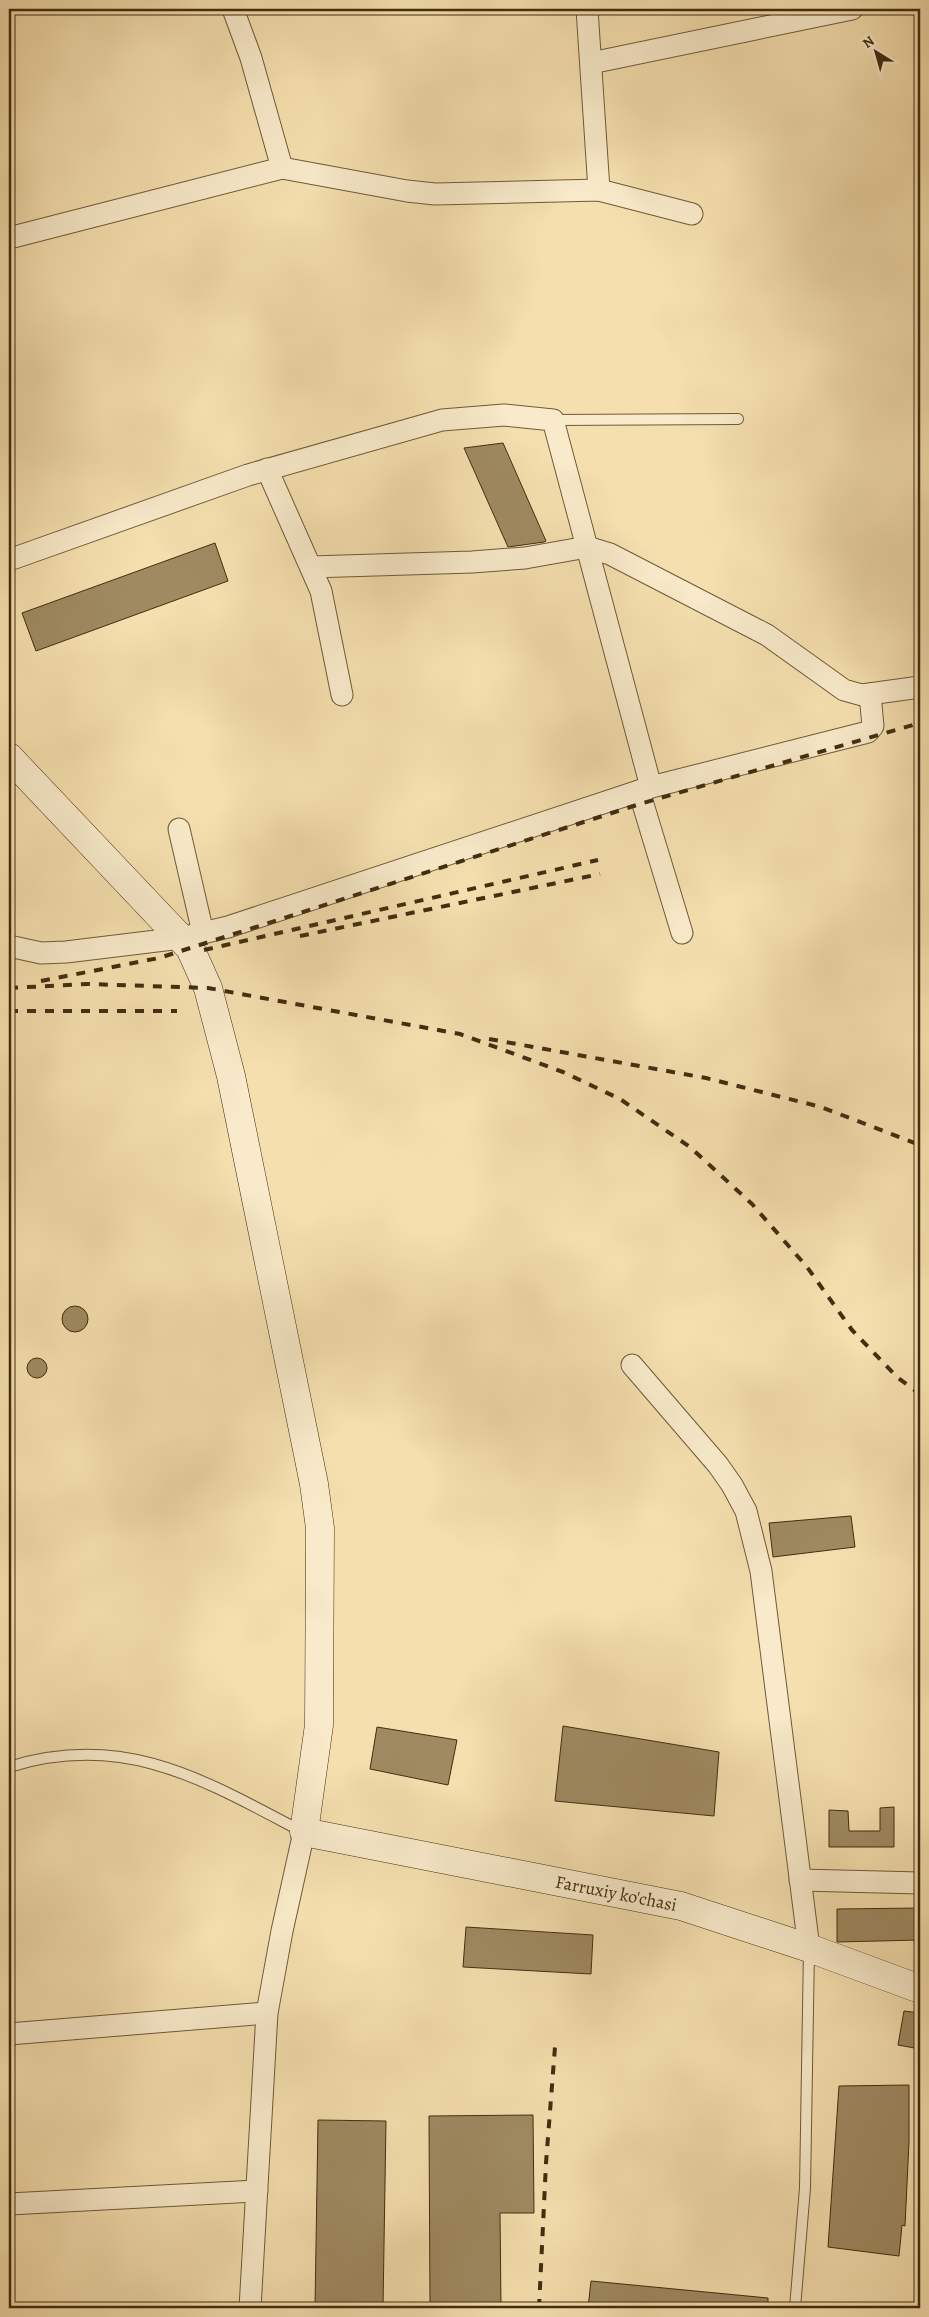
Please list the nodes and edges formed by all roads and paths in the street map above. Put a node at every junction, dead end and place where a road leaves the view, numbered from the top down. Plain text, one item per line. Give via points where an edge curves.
1 (233, 9) edge
2 (587, 9) edge
3 (852, 9) edge
4 (591, 63) junction
5 (282, 168) junction
6 (599, 190) junction
7 (692, 214) dead end
8 (9, 238) edge
9 (738, 419) dead end
10 (552, 420) junction
11 (267, 469) junction
12 (587, 547) junction
13 (9, 560) edge
14 (312, 567) junction
15 (920, 687) edge
16 (342, 694) dead end
17 (870, 694) junction
18 (9, 757) edge
19 (645, 789) junction
20 (179, 829) dead end
21 (682, 933) dead end
22 (192, 936) junction
23 (9, 946) edge
24 (632, 1365) dead end
25 (9, 1767) edge
26 (304, 1832) junction
27 (800, 1880) junction
28 (920, 1883) edge
29 (809, 1948) junction
30 (920, 1989) edge
31 (267, 2013) junction
32 (9, 2034) edge
33 (257, 2191) junction
34 (9, 2204) edge
35 (250, 2308) edge
36 (796, 2308) edge

1 - 5 street via 251,58
2 - 4 street
3 - 4 street
4 - 6 street
5 - 6 street via 435,194
5 - 8 street
6 - 7 street
9 - 10 lane
10 - 11 street via 504,415 442,420
10 - 12 street
11 - 13 street
11 - 14 street
12 - 14 street via 525,558 472,562
12 - 17 street via 610,554 768,635 844,690
12 - 19 street
14 - 16 street via 321,591
15 - 17 street
17 - 19 street via 873,726 868,732
18 - 22 street
19 - 21 street
19 - 22 street via 228,927
20 - 22 street
22 - 23 street via 41,953
22 - 26 street via 190,948 208,988 231,1076 314,1484 320,1528 319,1725
24 - 27 street via 718,1465 746,1512 761,1571
25 - 26 lane via 40,1757 89,1753 132,1758 210,1783
26 - 29 street, Farruxiy ko'chasi via 681,1906
26 - 31 street
27 - 28 street
27 - 29 street
29 - 30 street, Farruxiy ko'chasi
29 - 36 lane via 805,2188
31 - 32 street
31 - 33 street
33 - 34 street
33 - 35 street

